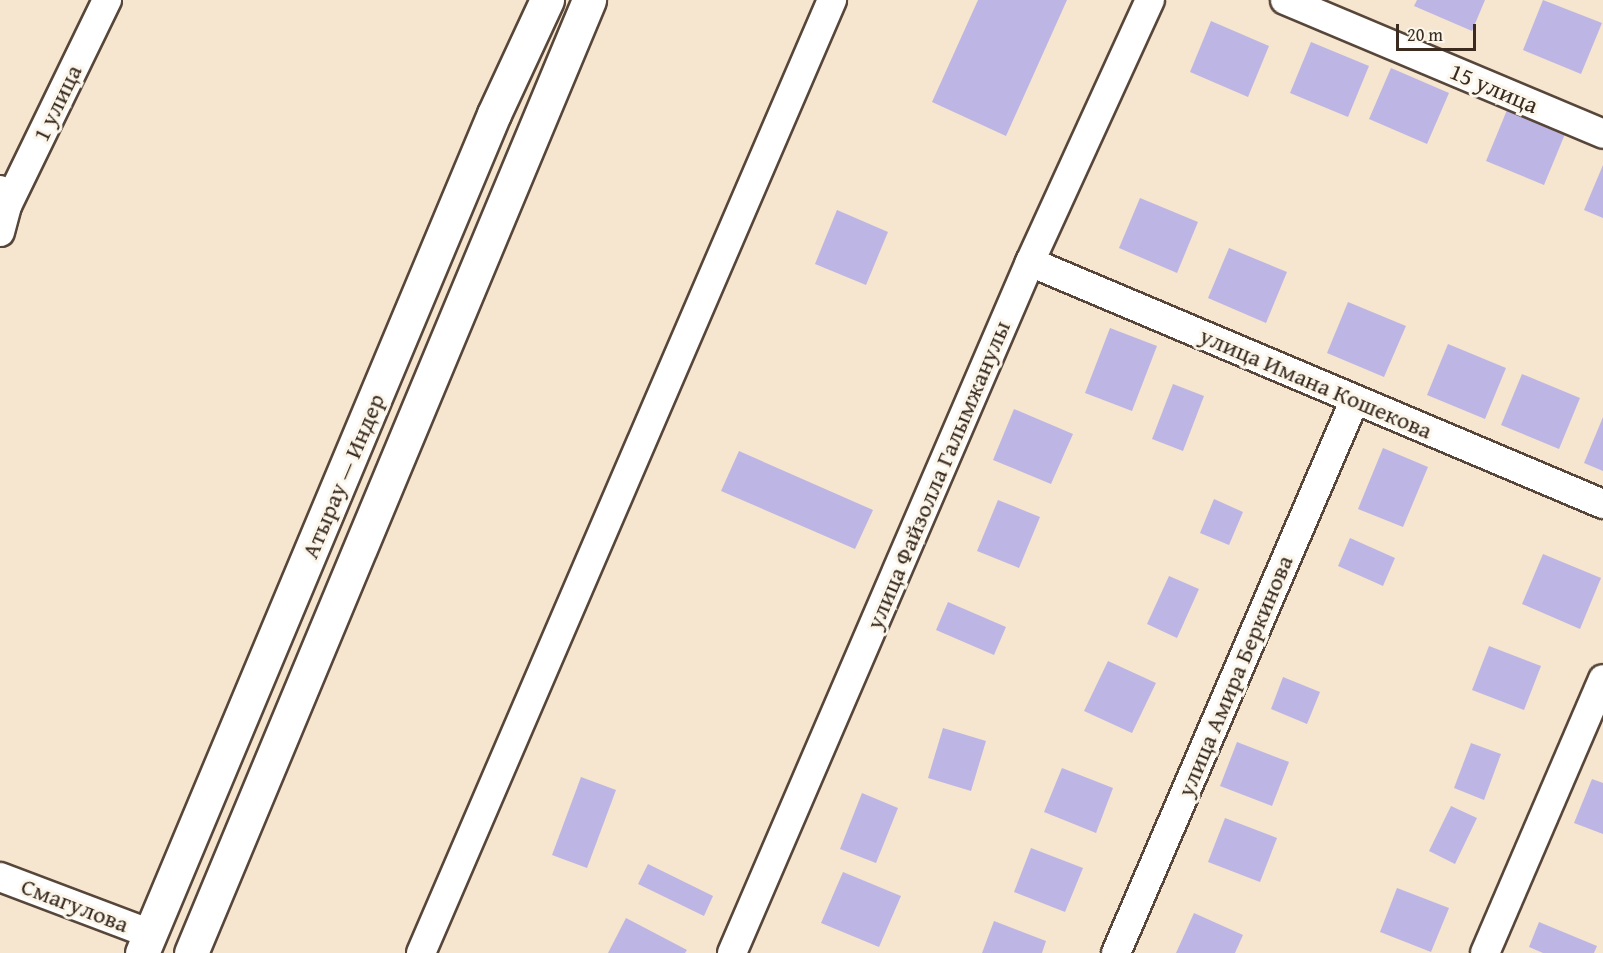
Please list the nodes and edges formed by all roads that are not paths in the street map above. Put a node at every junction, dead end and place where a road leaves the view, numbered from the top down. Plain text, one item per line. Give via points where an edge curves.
1 (107, 0) edge
2 (547, 0) edge
3 (589, 0) edge
4 (832, 0) edge
5 (1150, 0) edge
6 (1285, 0) edge
7 (1603, 134) edge
8 (2, 209) edge
9 (1030, 262) junction
10 (1354, 399) junction
11 (1603, 504) edge
12 (1603, 679) edge
13 (0, 877) edge
14 (147, 943) edge
15 (191, 953) edge
16 (421, 953) edge
17 (732, 953) edge
18 (1116, 953) edge
19 (1485, 953) edge

1 - 8 street, 1 улица
2 - 14 main road, Атырау — Индер via 494,114
3 - 15 main road, Атырау — Индер
4 - 16 street
5 - 9 street, улица Файзолла Галымжанулы
6 - 7 street, 15 улица
9 - 10 street, улица Имана Кошекова
9 - 17 street, улица Файзолла Галымжанулы
10 - 11 street, улица Имана Кошекова
10 - 18 street, улица Амира Беркинова
12 - 19 street
13 - 14 street, Смагулова

